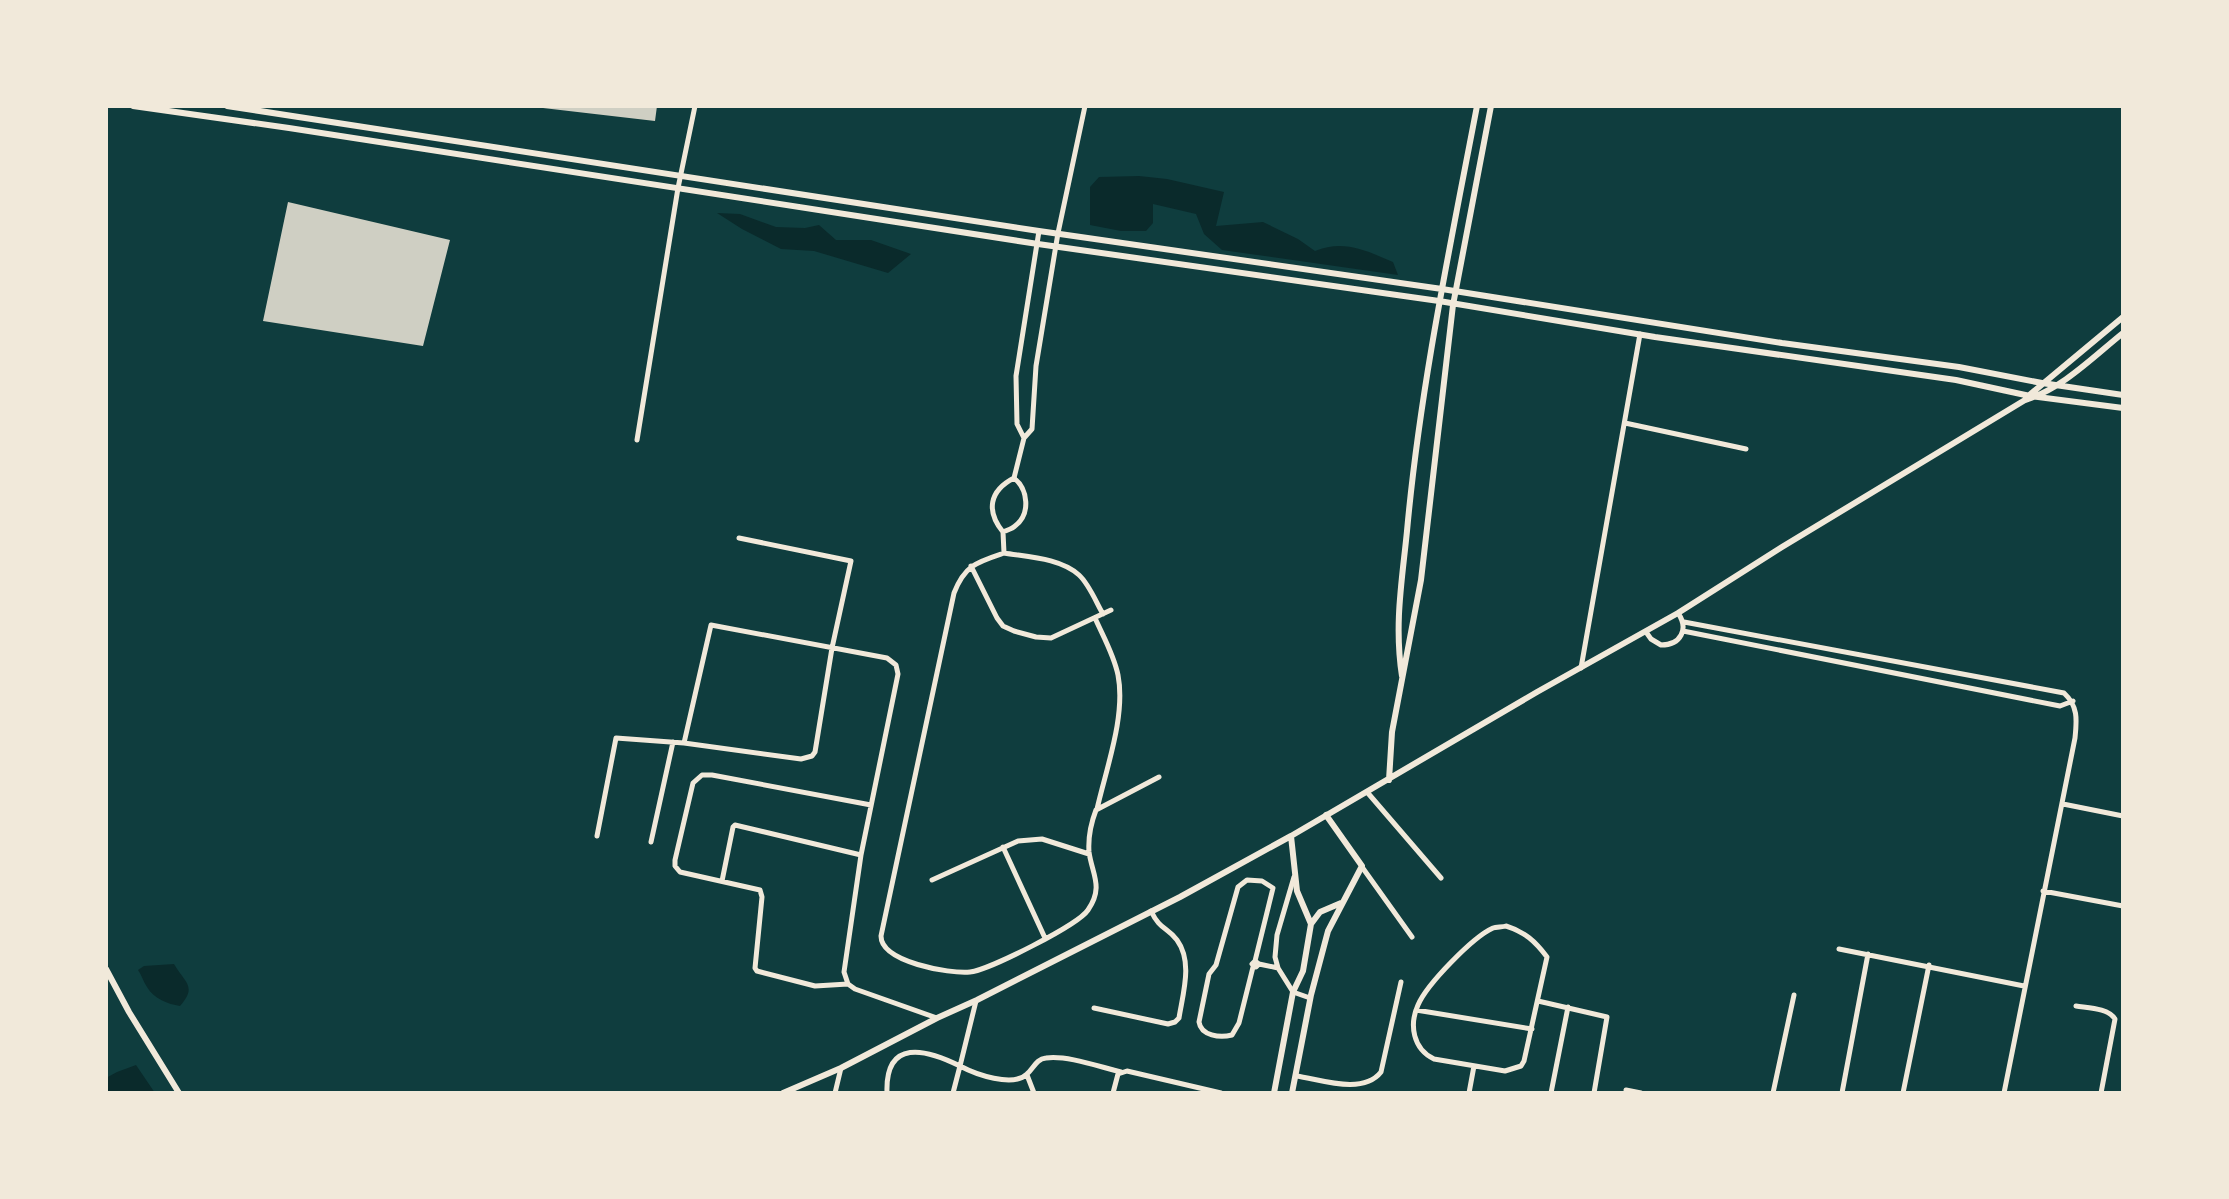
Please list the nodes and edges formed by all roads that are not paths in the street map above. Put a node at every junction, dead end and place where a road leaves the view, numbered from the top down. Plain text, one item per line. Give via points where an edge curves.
1 (133, 106) edge
2 (227, 106) edge
3 (695, 106) edge
4 (1085, 106) edge
5 (1477, 106) edge
6 (1491, 106) edge
7 (681, 176) junction
8 (678, 188) junction
9 (1039, 231) junction
10 (1058, 233) junction
11 (1038, 244) junction
12 (1056, 246) junction
13 (1442, 289) junction
14 (1455, 292) junction
15 (1439, 301) junction
16 (1453, 305) junction
17 (2123, 317) edge
18 (2123, 333) edge
19 (1640, 334) junction
20 (2042, 383) junction
21 (2055, 385) junction
22 (2123, 395) edge
23 (2030, 397) junction
24 (2123, 408) edge
25 (1625, 423) junction
26 (1024, 438) junction
27 (637, 440) dead end
28 (1746, 449) dead end
29 (1014, 478) junction
30 (1003, 532) junction
31 (739, 538) dead end
32 (1004, 553) junction
33 (971, 566) junction
34 (1111, 610) dead end
35 (1678, 613) junction
36 (1103, 614) junction
37 (1095, 618) junction
38 (1684, 622) junction
39 (1683, 631) junction
40 (1646, 632) junction
41 (832, 648) junction
42 (1581, 668) junction
43 (1402, 678) junction
44 (2073, 701) junction
45 (673, 742) junction
46 (684, 743) junction
47 (1159, 777) dead end
48 (1389, 780) junction
49 (1367, 792) junction
50 (2063, 804) junction
51 (871, 805) junction
52 (1096, 810) junction
53 (1326, 815) junction
54 (2123, 816) edge
55 (597, 836) dead end
56 (1291, 836) junction
57 (651, 842) dead end
58 (1003, 847) junction
59 (1089, 854) junction
60 (861, 855) junction
61 (1362, 866) junction
62 (1295, 876) junction
63 (1441, 878) dead end
64 (932, 880) dead end
65 (722, 881) junction
66 (2043, 891) junction
67 (1341, 903) junction
68 (2123, 906) edge
69 (1151, 910) junction
70 (1311, 924) junction
71 (1412, 937) dead end
72 (1045, 938) junction
73 (1839, 949) dead end
74 (1868, 954) junction
75 (1256, 964) junction
76 (1929, 965) junction
77 (1278, 968) junction
78 (106, 969) edge
79 (1401, 982) dead end
80 (848, 984) junction
81 (2024, 986) junction
82 (1293, 992) junction
83 (1794, 995) dead end
84 (1310, 998) junction
85 (977, 1000) junction
86 (1538, 1001) junction
87 (2076, 1006) dead end
88 (1568, 1007) junction
89 (1094, 1008) dead end
90 (1416, 1010) junction
91 (937, 1018) junction
92 (1532, 1029) junction
93 (960, 1066) junction
94 (1474, 1066) junction
95 (841, 1068) junction
96 (1121, 1072) junction
97 (1027, 1075) junction
98 (1297, 1076) junction
99 (1626, 1090) dead end
100 (179, 1093) edge
101 (783, 1093) edge
102 (835, 1093) edge
103 (887, 1093) edge
104 (953, 1093) edge
105 (1034, 1093) edge
106 (1113, 1093) edge
107 (1221, 1093) edge
108 (1274, 1093) edge
109 (1292, 1093) edge
110 (1469, 1093) edge
111 (1551, 1093) edge
112 (1594, 1093) edge
113 (1641, 1093) edge
114 (1773, 1093) edge
115 (1842, 1093) edge
116 (1903, 1093) edge
117 (2004, 1093) edge
118 (2101, 1093) edge

1 - 8 street
2 - 7 street
3 - 7 street
4 - 10 street
5 - 13 street
6 - 14 street
7 - 8 street
7 - 9 street
8 - 11 street
8 - 27 street
9 - 10 street
9 - 11 street
10 - 12 street
10 - 13 street
11 - 12 street
11 - 26 street via 1016,376 1017,424
12 - 15 street
12 - 26 street via 1036,366 1032,429
13 - 14 street
13 - 15 street
14 - 16 street
14 - 20 street
15 - 16 street
15 - 43 street via 1398,609
16 - 19 street
16 - 43 street via 1421,580
17 - 20 street
18 - 21 street
19 - 23 street via 1956,380
19 - 25 street
20 - 21 street
20 - 23 street
21 - 22 street
21 - 23 street
23 - 24 street
23 - 35 street
25 - 28 street
25 - 42 street
26 - 29 street
29 - 30 street via 996,493 992,509
29 - 30 street via 1025,493 1025,507 1016,525
30 - 32 street
31 - 41 street via 851,561
32 - 33 street
32 - 36 street via 1042,559 1081,576
33 - 37 street via 1008,629 1051,638
33 - 72 street via 954,593 881,942 903,959 973,972
34 - 36 street
35 - 38 street
35 - 40 street
36 - 37 street
37 - 52 street via 1120,686
38 - 39 street
38 - 44 street via 2064,693
39 - 40 street via 1667,645 1656,643
39 - 44 street via 2060,706
40 - 42 street
41 - 46 street via 812,756 801,759
41 - 46 street via 711,625
41 - 51 street via 887,658 896,665
42 - 48 street
43 - 48 street
44 - 50 street via 2075,738
45 - 46 street
45 - 55 street via 616,738
45 - 57 street
47 - 52 street
48 - 49 street
49 - 53 street
49 - 63 street
50 - 54 street
50 - 66 street
51 - 60 street
51 - 65 street via 702,775 693,783 675,866 680,872
52 - 59 street
53 - 56 street
53 - 61 street
56 - 62 street
56 - 69 street
58 - 59 street via 1042,839
58 - 64 street
58 - 72 street
59 - 72 street via 1096,874 1090,907 1080,919
60 - 65 street via 735,825
60 - 80 street via 844,972
61 - 67 street
61 - 71 street
62 - 70 street
62 - 77 street via 1277,935
65 - 80 street via 762,893 757,971 815,986
66 - 68 street
66 - 81 street
67 - 70 street via 1320,912
67 - 84 street
69 - 85 street
69 - 89 street via 1184,952 1179,1018 1168,1024
70 - 82 street via 1303,971
73 - 74 street
74 - 76 street
74 - 115 street
75 - 75 street via 1236,1030 1230,1036 1205,1032 1199,1022 1209,974 1238,887 1247,880 1273,888
75 - 77 street
76 - 81 street
76 - 116 street
77 - 82 street
78 - 100 street
79 - 98 street via 1375,1080 1351,1084
80 - 91 street
81 - 117 street
82 - 84 street
82 - 108 street
83 - 114 street
84 - 98 street
85 - 91 street
85 - 93 street
86 - 88 street
86 - 90 street via 1547,957 1523,931 1506,926 1495,927 1464,951 1427,990
86 - 92 street
87 - 118 street via 2108,1012 2115,1019
88 - 111 street
88 - 112 street via 1607,1017
90 - 92 street
90 - 94 street via 1416,1042 1425,1055
91 - 95 street
92 - 94 street via 1521,1066 1505,1071
93 - 97 street via 1012,1081
93 - 103 street via 910,1051 892,1063
93 - 104 street
94 - 110 street
95 - 101 street
95 - 102 street
96 - 97 street via 1044,1058
96 - 106 street
96 - 107 street
97 - 105 street
98 - 109 street
99 - 113 street

